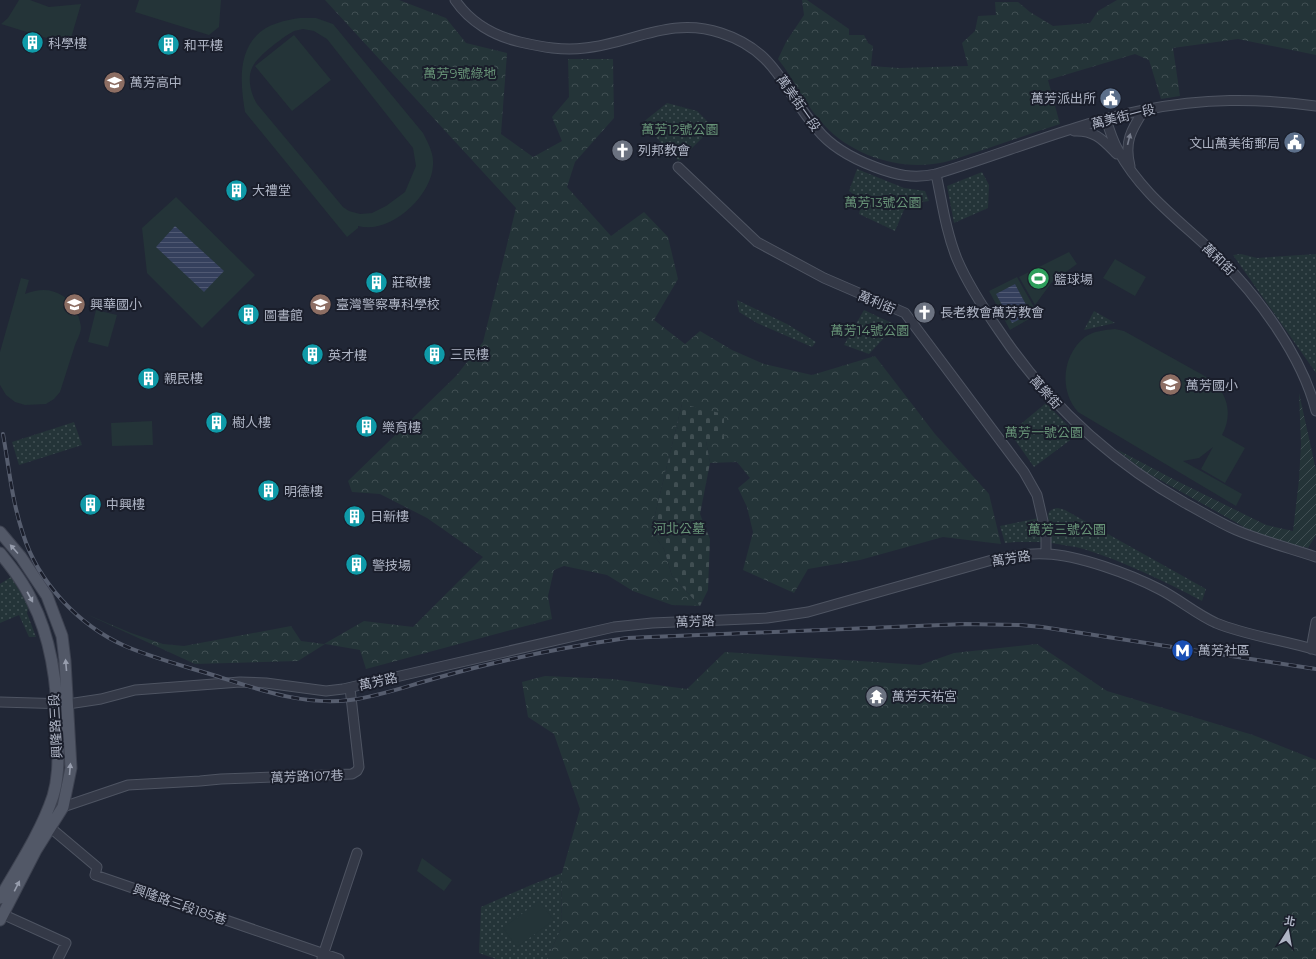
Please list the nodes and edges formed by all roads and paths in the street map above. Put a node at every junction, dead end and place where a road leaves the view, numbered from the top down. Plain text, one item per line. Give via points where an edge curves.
1 (457, 2) edge
2 (1316, 106) edge
3 (1144, 110) junction
4 (1106, 119) junction
5 (1068, 131) junction
6 (1123, 160) junction
7 (678, 167) dead end
8 (1131, 172) junction
9 (936, 174) junction
10 (1316, 407) edge
11 (0, 532) edge
12 (0, 553) edge
13 (1046, 554) junction
14 (1316, 557) edge
15 (1316, 622) edge
16 (1314, 650) edge
17 (350, 688) junction
18 (0, 702) edge
19 (62, 704) junction
20 (63, 807) junction
21 (47, 825) junction
22 (357, 853) dead end
23 (0, 898) edge
24 (1, 916) edge
25 (323, 956) edge
26 (58, 959) edge
27 (339, 959) edge

1 - 9 street, 萬美街一段 via 480,24 501,37 565,50 602,46 670,28 697,28 720,32 745,43 764,57 781,77 807,118 828,141 843,151 870,165 898,174 913,177
2 - 3 street, 萬美街一段 via 1270,100 1240,100
3 - 4 street, 萬美街一段
8 -> 3 street via 1128,157 1129,139
4 - 5 street, 萬美街一段
4 - 6 street, 萬和街
5 - 6 street via 1080,130 1094,134
5 - 9 street, 萬美街一段
6 - 8 street, 萬和街
7 - 13 street, 萬利街 via 757,242 824,278 905,313 1024,472 1037,494 1046,534
8 - 10 street, 萬和街 via 1152,197 1236,276 1255,299 1286,344
9 - 14 street, 萬樂街 via 950,240 966,277 1014,353 1060,408 1115,457 1165,492 1236,530
19 -> 11 main road, 興隆路三段 via 66,661 62,636 47,596 21,557
12 -> 19 main road, 興隆路三段 via 32,601 47,638
13 - 16 street, 萬芳路 via 1076,559 1132,578 1227,626
13 - 17 street, 萬芳路 via 1025,554 992,560 808,612 767,618 619,626
15 - 16 street
17 - 19 street, 萬芳路 via 326,691 266,683 232,683 135,690 102,699
17 - 20 street, 萬芳路107巷 via 359,767 352,774 128,785
18 - 19 street, 萬芳路
20 -> 19 main road, 興隆路三段 via 71,768
19 - 21 main road, 興隆路三段 via 58,777
20 - 21 main road, 興隆路三段
21 - 23 main road, 興隆路三段
24 -> 21 main road, 興隆路三段
21 - 25 street, 興隆路三段185巷 via 97,867 95,875
22 - 25 street
24 - 26 street via 66,943
25 - 27 street, 興隆路三段185巷

